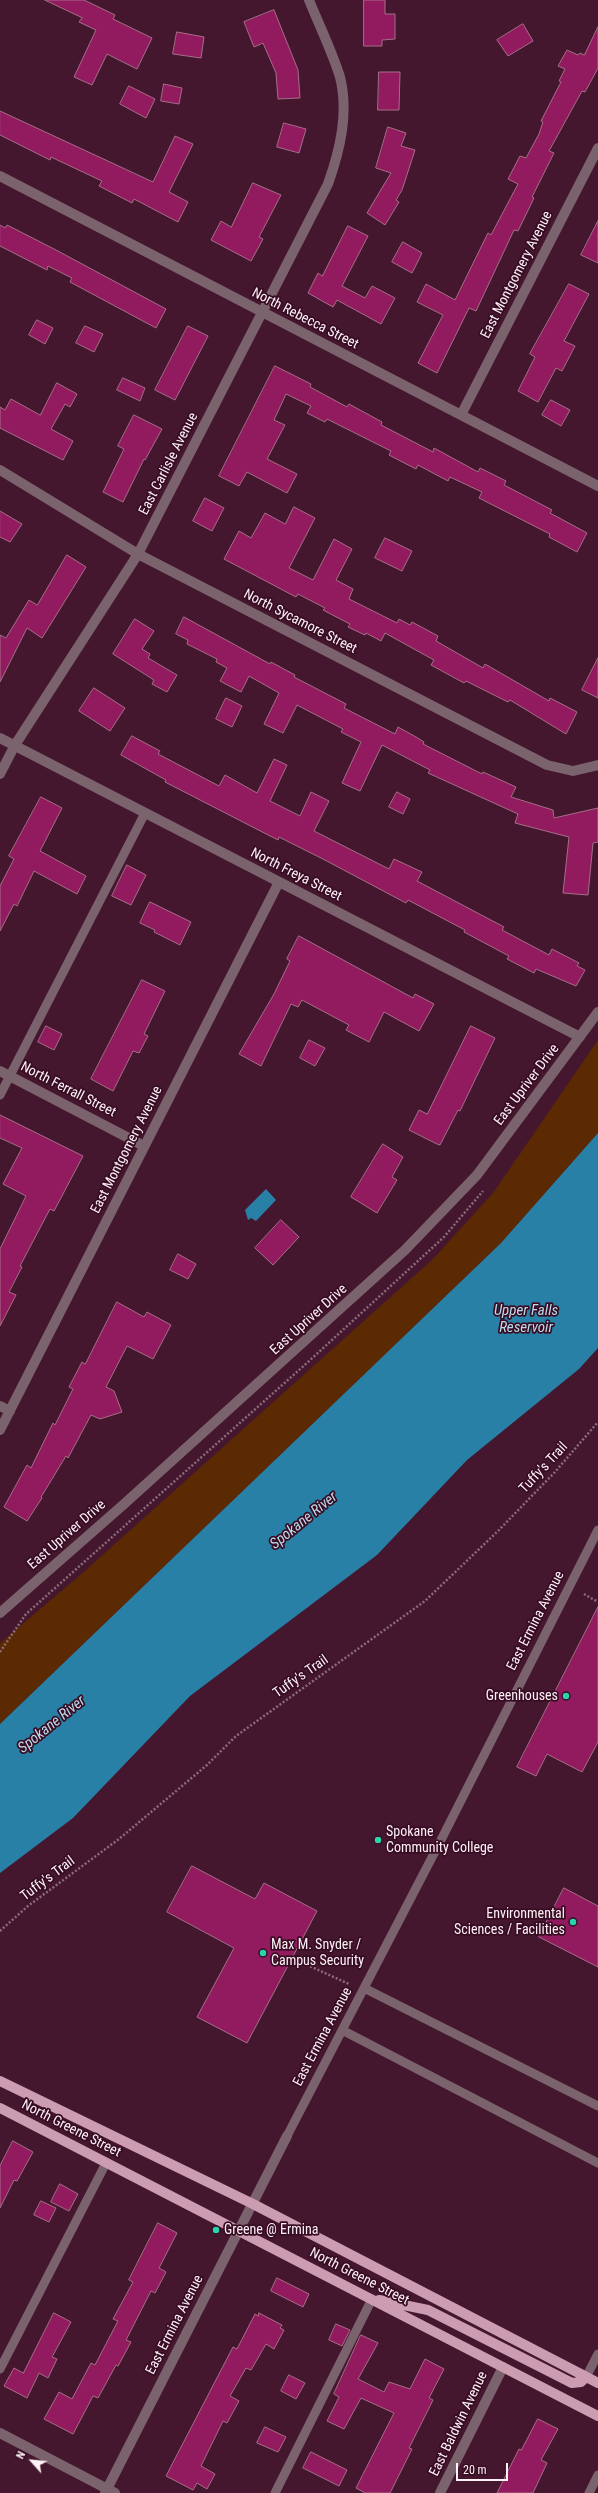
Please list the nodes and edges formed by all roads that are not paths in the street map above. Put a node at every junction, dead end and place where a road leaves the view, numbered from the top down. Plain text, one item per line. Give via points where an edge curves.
1 (309, 0) edge
2 (598, 148) edge
3 (0, 176) edge
4 (263, 312) junction
5 (461, 415) junction
6 (0, 470) edge
7 (598, 486) edge
8 (138, 554) junction
9 (0, 738) edge
10 (15, 745) junction
11 (597, 765) edge
12 (0, 774) edge
13 (145, 813) junction
14 (279, 882) junction
15 (598, 1012) edge
16 (580, 1037) junction
17 (0, 1071) edge
18 (9, 1076) junction
19 (0, 1094) edge
20 (144, 1146) junction
21 (0, 1406) edge
22 (10, 1411) junction
23 (0, 1430) edge
24 (598, 1530) edge
25 (0, 1612) edge
26 (364, 1988) junction
27 (342, 2030) junction
28 (0, 2081) edge
29 (598, 2106) edge
30 (0, 2108) edge
31 (288, 2136) joint
32 (106, 2163) junction
33 (598, 2163) edge
34 (252, 2204) junction
35 (239, 2230) junction
36 (372, 2299) junction
37 (598, 2354) edge
38 (503, 2367) junction
39 (0, 2370) edge
40 (586, 2376) junction
41 (598, 2383) edge
42 (598, 2416) edge
43 (0, 2433) edge
44 (598, 2476) edge
45 (109, 2492) edge
46 (275, 2493) edge
47 (440, 2493) edge
48 (589, 2493) edge

1 - 4 street, East Carlisle Avenue via 340,77 344,118 339,154 328,184
2 - 5 street, East Montgomery Avenue
3 - 4 street, North Rebecca Street
4 - 5 street, North Rebecca Street
4 - 8 street, East Carlisle Avenue
5 - 7 street, North Rebecca Street
6 - 8 street, North Sycamore Street
8 - 10 street, East Carlisle Avenue
8 - 11 street, North Sycamore Street via 547,765 573,771
9 - 10 street, North Freya Street
10 - 12 street, East Carlisle Avenue
10 - 13 street, North Freya Street
13 - 14 street, North Freya Street
13 - 18 lane
14 - 16 street, North Freya Street
14 - 20 street, East Montgomery Avenue
15 - 16 street, East Upriver Drive
16 - 25 street, East Upriver Drive via 477,1175 405,1250 129,1500
17 - 18 street, North Ferrall Street
18 - 19 lane
18 - 20 street, North Ferrall Street
20 - 22 street, East Montgomery Avenue
21 - 22 street
22 - 23 street, East Montgomery Avenue
24 - 26 lane, East Ermina Avenue
26 - 27 lane, East Ermina Avenue
26 - 29 lane
27 - 31 lane, East Ermina Avenue
27 - 33 lane
28 - 34 main road, North Greene Street
30 - 32 main road, North Greene Street
31 - 34 street, East Ermina Avenue
32 - 35 main road, North Greene Street
32 - 39 lane
34 - 35 street, East Ermina Avenue
34 - 40 main road, North Greene Street
35 - 36 main road, North Greene Street
35 - 45 street, East Ermina Avenue
36 - 38 main road, North Greene Street
36 - 40 main road via 428,2310 572,2383 581,2382
36 - 46 lane
37 - 40 lane
38 - 42 main road, North Greene Street
38 - 47 street, East Baldwin Avenue
40 - 41 main road, North Greene Street
43 - 45 street
44 - 48 lane

